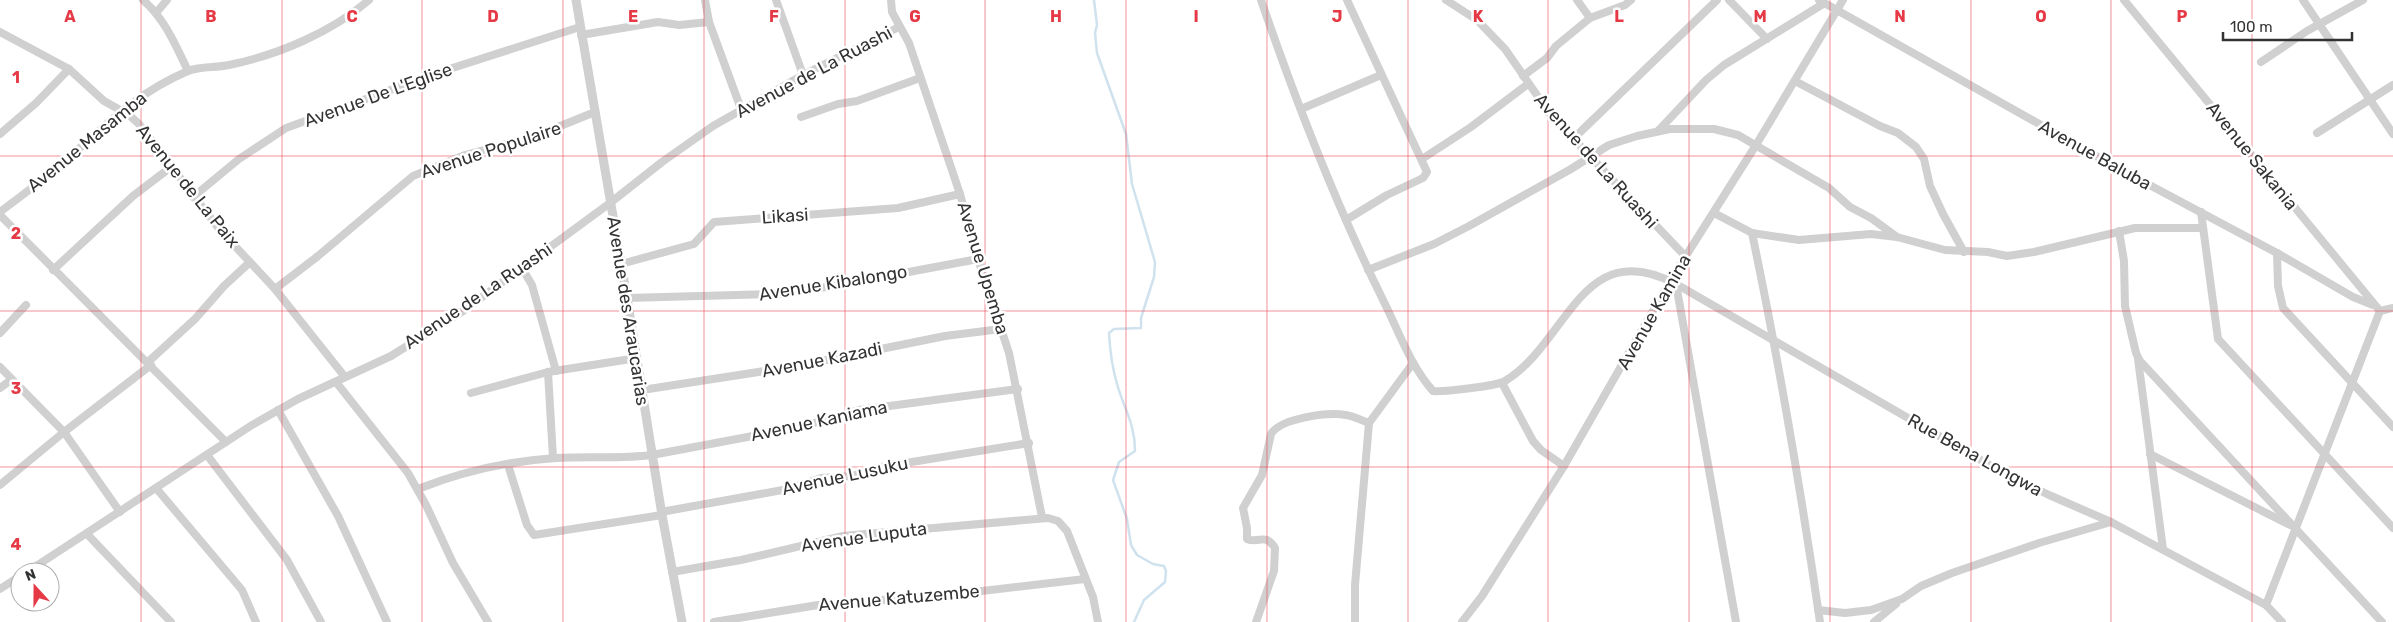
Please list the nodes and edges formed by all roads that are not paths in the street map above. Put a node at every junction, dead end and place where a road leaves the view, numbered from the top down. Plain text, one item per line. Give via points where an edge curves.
1 (143, 0) edge
2 (168, 0) edge
3 (369, 0) edge
4 (576, 0) edge
5 (705, 0) edge
6 (776, 0) edge
7 (891, 0) edge
8 (1261, 0) edge
9 (1347, 0) edge
10 (1446, 0) edge
11 (1577, 0) edge
12 (1630, 0) edge
13 (1717, 0) edge
14 (1729, 0) edge
15 (1843, 0) edge
16 (2124, 0) edge
17 (2303, 0) edge
18 (2363, 0) edge
19 (1821, 2) edge
20 (1837, 10) junction
21 (156, 13) junction
22 (1590, 18) junction
23 (709, 22) junction
24 (2319, 25) junction
25 (899, 27) junction
26 (581, 31) junction
27 (0, 32) edge
28 (1766, 39) junction
29 (2261, 62) dead end
30 (69, 70) junction
31 (188, 71) junction
32 (803, 75) junction
33 (1381, 75) junction
34 (1523, 76) junction
35 (920, 78) junction
36 (1795, 81) junction
37 (1528, 84) junction
38 (2393, 85) edge
39 (2368, 100) junction
40 (742, 109) junction
41 (1301, 109) junction
42 (120, 111) junction
43 (595, 112) junction
44 (802, 117) dead end
45 (1658, 130) junction
46 (2317, 133) dead end
47 (0, 134) edge
48 (2393, 134) edge
49 (1573, 138) junction
50 (1756, 145) junction
51 (1591, 157) junction
52 (1422, 159) junction
53 (171, 167) junction
54 (960, 194) junction
55 (193, 197) junction
56 (610, 203) junction
57 (2201, 212) junction
58 (1714, 213) junction
59 (0, 214) edge
60 (1346, 220) junction
61 (2203, 228) junction
62 (2119, 231) junction
63 (1752, 233) junction
64 (1897, 237) junction
65 (1964, 252) junction
66 (2277, 253) junction
67 (1686, 257) junction
68 (978, 259) junction
69 (250, 262) junction
70 (621, 264) junction
71 (522, 268) junction
72 (53, 270) junction
73 (1368, 270) junction
74 (1673, 282) junction
75 (275, 288) junction
76 (628, 298) junction
77 (26, 305) dead end
78 (2373, 305) junction
79 (2393, 308) edge
80 (2380, 311) junction
81 (1001, 329) junction
82 (0, 332) edge
83 (1775, 342) junction
84 (2138, 357) junction
85 (637, 358) junction
86 (1413, 363) junction
87 (149, 364) junction
88 (0, 367) edge
89 (552, 371) junction
90 (346, 377) junction
91 (11, 380) junction
92 (336, 382) junction
93 (1502, 383) junction
94 (2352, 383) junction
95 (0, 388) edge
96 (1018, 388) junction
97 (642, 390) junction
98 (471, 393) dead end
99 (278, 410) junction
100 (1369, 423) junction
101 (2393, 427) edge
102 (64, 432) junction
103 (226, 442) junction
104 (1028, 444) junction
105 (652, 454) junction
106 (2150, 454) junction
107 (207, 455) junction
108 (2324, 455) junction
109 (553, 458) junction
110 (508, 465) junction
111 (1564, 466) junction
112 (0, 485) edge
113 (156, 488) junction
114 (418, 489) junction
115 (120, 512) junction
116 (661, 514) junction
117 (1042, 517) junction
118 (2111, 522) junction
119 (2296, 528) junction
120 (2393, 528) edge
121 (87, 534) junction
122 (2163, 549) junction
123 (43, 562) edge
124 (672, 572) junction
125 (0, 578) edge
126 (1085, 579) junction
127 (3, 588) edge
128 (1902, 599) junction
129 (2266, 605) junction
130 (1818, 610) junction
131 (171, 622) edge
132 (256, 622) edge
133 (321, 622) edge
134 (387, 622) edge
135 (488, 622) edge
136 (682, 622) edge
137 (714, 622) edge
138 (1098, 622) edge
139 (1256, 622) edge
140 (1356, 622) edge
141 (1462, 622) edge
142 (1736, 622) edge
143 (1820, 622) edge
144 (1874, 622) edge
145 (2282, 622) edge
146 (2382, 622) edge

1 - 21 street
2 - 21 street
3 - 31 street, Avenue Masamba via 354,13 286,47 228,65
4 - 26 street, Avenue des Araucarias
5 - 23 street
6 - 32 street
7 - 25 street, Avenue de La Ruashi
8 - 41 street
9 - 33 street
10 - 34 street, Avenue de La Ruashi via 1486,28 1506,49
11 - 22 street
12 - 22 street
13 - 49 street
14 - 28 street
15 - 20 street, Avenue Kamina
16 - 78 street, Avenue Sakania
17 - 24 street
18 - 24 street
19 - 20 street, Avenue Baluba
19 - 28 street
20 - 36 street, Avenue Kamina
20 - 57 street, Avenue Baluba via 2010,109
21 - 31 street
22 - 34 street
23 - 26 street, Avenue De L'Eglise via 678,25 658,22
23 - 40 street
24 - 29 street
24 - 39 street
25 - 32 street, Avenue de La Ruashi
25 - 35 street, Avenue Upemba via 909,43
26 - 43 street, Avenue des Araucarias
26 - 55 street, Avenue De L'Eglise via 440,72 286,128 251,150
27 - 30 street, Avenue de La Paix
28 - 45 street via 1706,80
30 - 42 street, Avenue de La Paix
30 - 47 street
31 - 42 street, Avenue Masamba via 146,92
32 - 40 street, Avenue de La Ruashi
33 - 41 street
33 - 52 street
34 - 37 street, Avenue de La Ruashi
35 - 44 street
35 - 54 street, Avenue Upemba
36 - 50 street, Avenue Kamina
36 - 65 street via 1898,133 1916,147 1924,159 1930,186
37 - 49 street, Avenue de La Ruashi
37 - 52 street
38 - 39 street
39 - 46 street
39 - 48 street
40 - 56 street, Avenue de La Ruashi via 662,162
41 - 60 street
42 - 53 street, Avenue de La Paix via 139,124
42 - 59 street, Avenue Masamba
43 - 56 street, Avenue des Araucarias
43 - 75 street, Avenue Populaire via 533,137 465,155 413,176
45 - 50 street via 1714,129 1738,135
45 - 51 street via 1625,139
49 - 51 street, Avenue de La Ruashi
50 - 58 street, Avenue Kamina
50 - 64 street via 1829,188 1850,207
51 - 67 street, Avenue de La Ruashi
51 - 73 street via 1461,230
52 - 60 street via 1426,177 1387,195
53 - 55 street, Avenue de La Paix
53 - 72 street via 107,218
54 - 68 street, Avenue Upemba
54 - 70 street, Likasi via 898,208 714,222 694,244
55 - 69 street, Avenue de La Paix
56 - 70 street, Avenue des Araucarias
56 - 71 street, Avenue de La Ruashi
57 - 61 street
57 - 66 street, Avenue Baluba
58 - 63 street
58 - 67 street, Avenue Kamina
59 - 72 street
60 - 73 street
61 - 62 street via 2149,227
61 - 108 street via 2218,339
62 - 65 street via 2016,255
62 - 84 street via 2126,306
63 - 64 street via 1798,240 1858,234
63 - 83 street
64 - 65 street
66 - 78 street, Avenue Baluba
66 - 94 street via 2278,286 2284,308
67 - 74 street, Avenue Kamina
68 - 76 street, Avenue Kibalongo via 785,293
68 - 81 street, Avenue Upemba
69 - 75 street, Avenue de La Paix
69 - 87 street
70 - 76 street, Avenue des Araucarias
71 - 89 street via 532,285
71 - 90 street, Avenue de La Ruashi via 412,343
72 - 87 street
73 - 86 street
74 - 83 street, Rue Bena Longwa
74 - 93 street, Rue Bena Longwa via 1645,271 1628,270 1603,278 1582,295 1524,367
74 - 111 street, Avenue Kamina
74 - 142 street
75 - 90 street, Avenue de La Paix
76 - 85 street, Avenue des Araucarias
77 - 82 street
78 - 80 street, Avenue Sakania
79 - 80 street
80 - 94 street
81 - 96 street, Avenue Upemba
81 - 97 street, Avenue Kazadi
83 - 118 street, Rue Bena Longwa via 1998,470
83 - 130 street
84 - 106 street
84 - 119 street
85 - 89 street
85 - 97 street, Avenue des Araucarias
86 - 93 street via 1433,391
86 - 100 street
87 - 102 street
87 - 103 street
88 - 91 street
89 - 98 street
89 - 109 street
90 - 92 street, Avenue de La Ruashi
91 - 95 street
91 - 102 street
92 - 99 street, Avenue de La Ruashi
92 - 114 street
93 - 111 street via 1533,441
94 - 101 street
94 - 108 street
96 - 104 street, Avenue Upemba
96 - 105 street, Avenue Kaniama via 859,410 800,427
97 - 105 street, Avenue des Araucarias
99 - 103 street, Avenue de La Ruashi
99 - 134 street via 343,525
100 - 139 street via 1346,415 1327,415 1284,423 1271,434 1262,475 1243,508 1247,539 1263,538 1275,548 1274,571
100 - 140 street via 1355,585
102 - 112 street
102 - 115 street
103 - 107 street, Avenue de La Ruashi
104 - 116 street, Avenue Lusuku via 881,467 845,478 821,478 788,489
104 - 117 street, Avenue Upemba
105 - 109 street, Avenue Kaniama
105 - 116 street, Avenue des Araucarias
106 - 119 street
106 - 122 street
107 - 113 street, Avenue de La Ruashi
107 - 133 street via 288,560
108 - 119 street
108 - 120 street
109 - 110 street, Avenue Kaniama
110 - 114 street, Avenue Kaniama via 454,476
110 - 116 street, Avenue Lusuku via 527,525 534,535
111 - 141 street, Avenue Kamina via 1482,596
113 - 115 street, Avenue de La Ruashi
113 - 132 street via 242,590
114 - 135 street via 449,555
115 - 121 street, Avenue de La Ruashi
116 - 124 street, Avenue des Araucarias
117 - 124 street, Avenue Luputa via 843,536
117 - 126 street, Avenue Luputa via 1058,521 1067,531
118 - 122 street, Rue Bena Longwa
118 - 128 street via 1952,573 1921,586
119 - 129 street
119 - 146 street
121 - 123 street, Avenue de La Ruashi
121 - 131 street
122 - 129 street, Rue Bena Longwa
124 - 136 street, Avenue des Araucarias
125 - 127 street
126 - 137 street, Avenue Katuzembe via 948,595 818,605
126 - 138 street
128 - 130 street via 1855,613
128 - 144 street
129 - 145 street, Rue Bena Longwa
130 - 143 street

